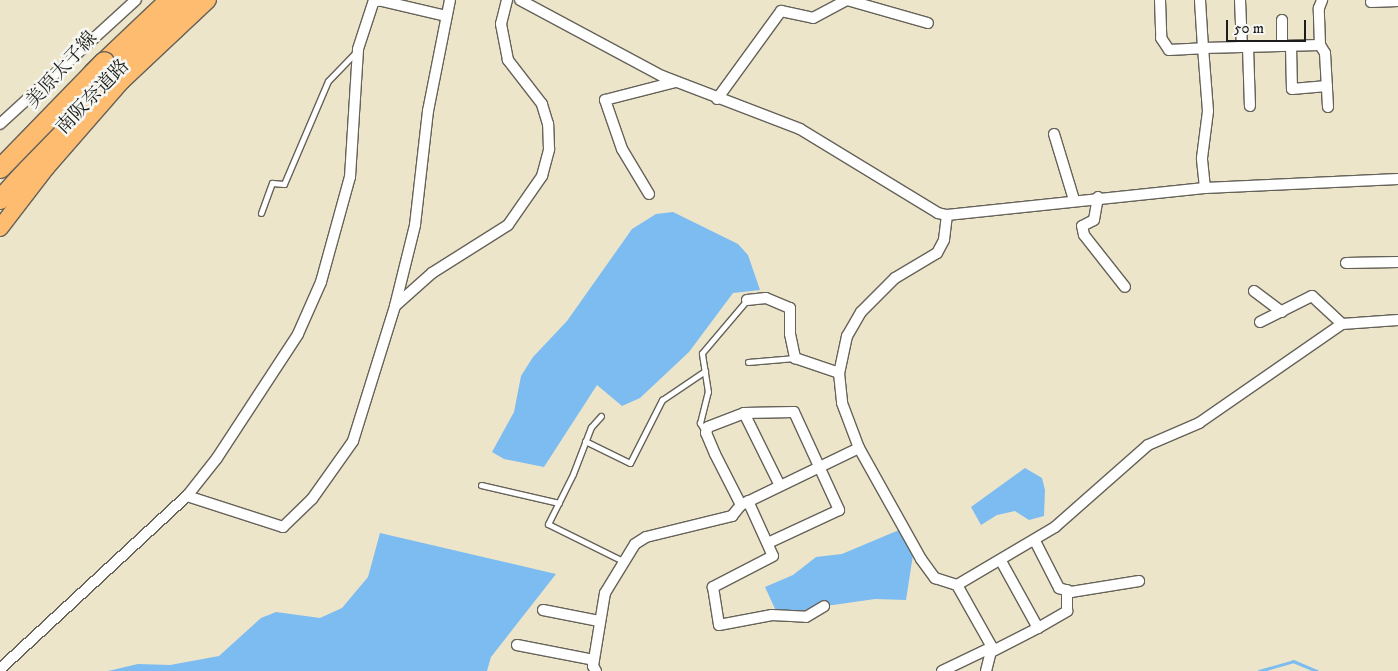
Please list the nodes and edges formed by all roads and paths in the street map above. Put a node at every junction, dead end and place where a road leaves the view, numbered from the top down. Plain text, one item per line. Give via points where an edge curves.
1 (136, 0) edge
2 (157, 0) edge
3 (169, 0) edge
4 (191, 0) edge
5 (208, 0) edge
6 (378, 0) edge
7 (450, 0) edge
8 (507, 0) edge
9 (520, 0) edge
10 (1160, 0) edge
11 (1200, 0) edge
12 (1240, 0) edge
13 (1322, 0) edge
14 (1398, 1) edge
15 (1371, 2) dead end
16 (446, 16) junction
17 (1282, 20) dead end
18 (928, 23) dead end
19 (1320, 45) junction
20 (1286, 46) junction
21 (1245, 47) junction
22 (1203, 48) junction
23 (358, 50) junction
24 (104, 61) junction
25 (675, 82) junction
26 (1328, 86) junction
27 (717, 98) junction
28 (1250, 106) dead end
29 (1328, 106) dead end
30 (82, 107) junction
31 (0, 124) edge
32 (1054, 134) dead end
33 (0, 169) edge
34 (0, 175) edge
35 (1398, 179) edge
36 (1205, 188) junction
37 (649, 194) dead end
38 (1098, 198) junction
39 (0, 199) edge
40 (1074, 200) junction
41 (261, 213) dead end
42 (0, 214) edge
43 (947, 215) junction
44 (0, 228) edge
45 (1398, 262) edge
46 (1346, 263) dead end
47 (1125, 287) dead end
48 (1254, 291) dead end
49 (747, 300) joint
50 (395, 306) junction
51 (1282, 312) junction
52 (1398, 320) edge
53 (1260, 322) dead end
54 (1342, 324) junction
55 (795, 358) junction
56 (748, 362) dead end
57 (705, 371) junction
58 (839, 373) junction
59 (744, 413) junction
60 (602, 416) dead end
61 (706, 433) junction
62 (585, 442) junction
63 (859, 448) junction
64 (820, 467) junction
65 (481, 485) dead end
66 (780, 486) junction
67 (187, 496) junction
68 (559, 503) junction
69 (744, 503) junction
70 (1035, 541) junction
71 (768, 543) junction
72 (623, 561) junction
73 (1001, 562) junction
74 (1139, 581) dead end
75 (958, 585) junction
76 (1067, 590) junction
77 (824, 606) dead end
78 (543, 610) dead end
79 (599, 621) junction
80 (1038, 628) junction
81 (518, 645) dead end
82 (991, 649) junction
83 (594, 660) junction
84 (0, 670) edge
85 (596, 671) edge
86 (942, 671) edge
87 (986, 671) edge

1 - 31 street
2 - 33 main road, 美原太子線 via 103,53
3 - 24 highway, 南阪奈道路
4 - 30 highway, 南阪奈道路
5 - 44 main road via 122,81 46,168
6 - 16 street
6 - 23 street via 374,0
7 - 16 street
8 - 50 street via 501,24 508,60 542,104 548,124 549,149 542,176 508,225 432,273
9 - 25 street
10 - 22 street via 1161,38 1169,50
11 - 22 street
12 - 21 street
13 - 19 street via 1319,8
14 - 15 street
16 - 50 street via 428,111 415,225
17 - 20 street
18 - 27 street via 847,0 813,18 781,11
19 - 20 street
19 - 26 street
20 - 21 street
20 - 26 street via 1292,89
21 - 22 street
21 - 28 street
22 - 36 street via 1208,111 1202,158
23 - 41 lane via 328,81 284,184 272,183
23 - 67 street via 350,176 321,282 294,341 217,458
24 - 33 highway, bridge
24 - 34 highway, 南阪奈道路, bridge
25 - 27 street
25 - 37 street via 605,100 622,148
26 - 29 street
27 - 43 street via 800,129 938,213
30 - 39 highway, 南阪奈道路
30 - 42 highway
32 - 40 street
35 - 36 street
36 - 38 street
38 - 40 street
38 - 47 street via 1094,220 1082,226 1084,235
40 - 43 street
43 - 58 street via 944,240 937,253 895,278 861,312 847,336
45 - 46 street
48 - 51 street
49 - 55 street via 766,298 790,308 790,334
49 - 57 lane via 702,353
50 - 67 street via 353,441 312,499 283,527
51 - 53 street
51 - 54 street via 1312,296
52 - 54 street
54 - 70 street via 1199,422 1148,445
55 - 56 lane
55 - 58 street
57 - 61 lane via 708,392 700,423
57 - 62 lane via 662,400 630,463
58 - 63 street via 842,403
59 - 61 street via 708,428
59 - 64 street via 794,412
59 - 66 street
60 - 62 lane via 591,427
61 - 69 street
62 - 68 lane
63 - 64 street
63 - 75 street via 921,559 935,578
64 - 66 street
64 - 71 street via 839,510
65 - 68 lane
66 - 69 street
67 - 84 street
68 - 72 lane via 548,524
69 - 71 street
69 - 72 street via 732,516 646,537 635,544
70 - 73 street
70 - 76 street via 1059,588
71 - 77 street via 773,556 713,587 719,625 772,615 806,617
72 - 79 street via 605,593
73 - 75 street
73 - 80 street
74 - 76 street
75 - 82 street
76 - 80 street via 1067,611
78 - 79 street
79 - 83 street
80 - 82 street
81 - 83 street
82 - 86 street
82 - 87 street
83 - 85 street

